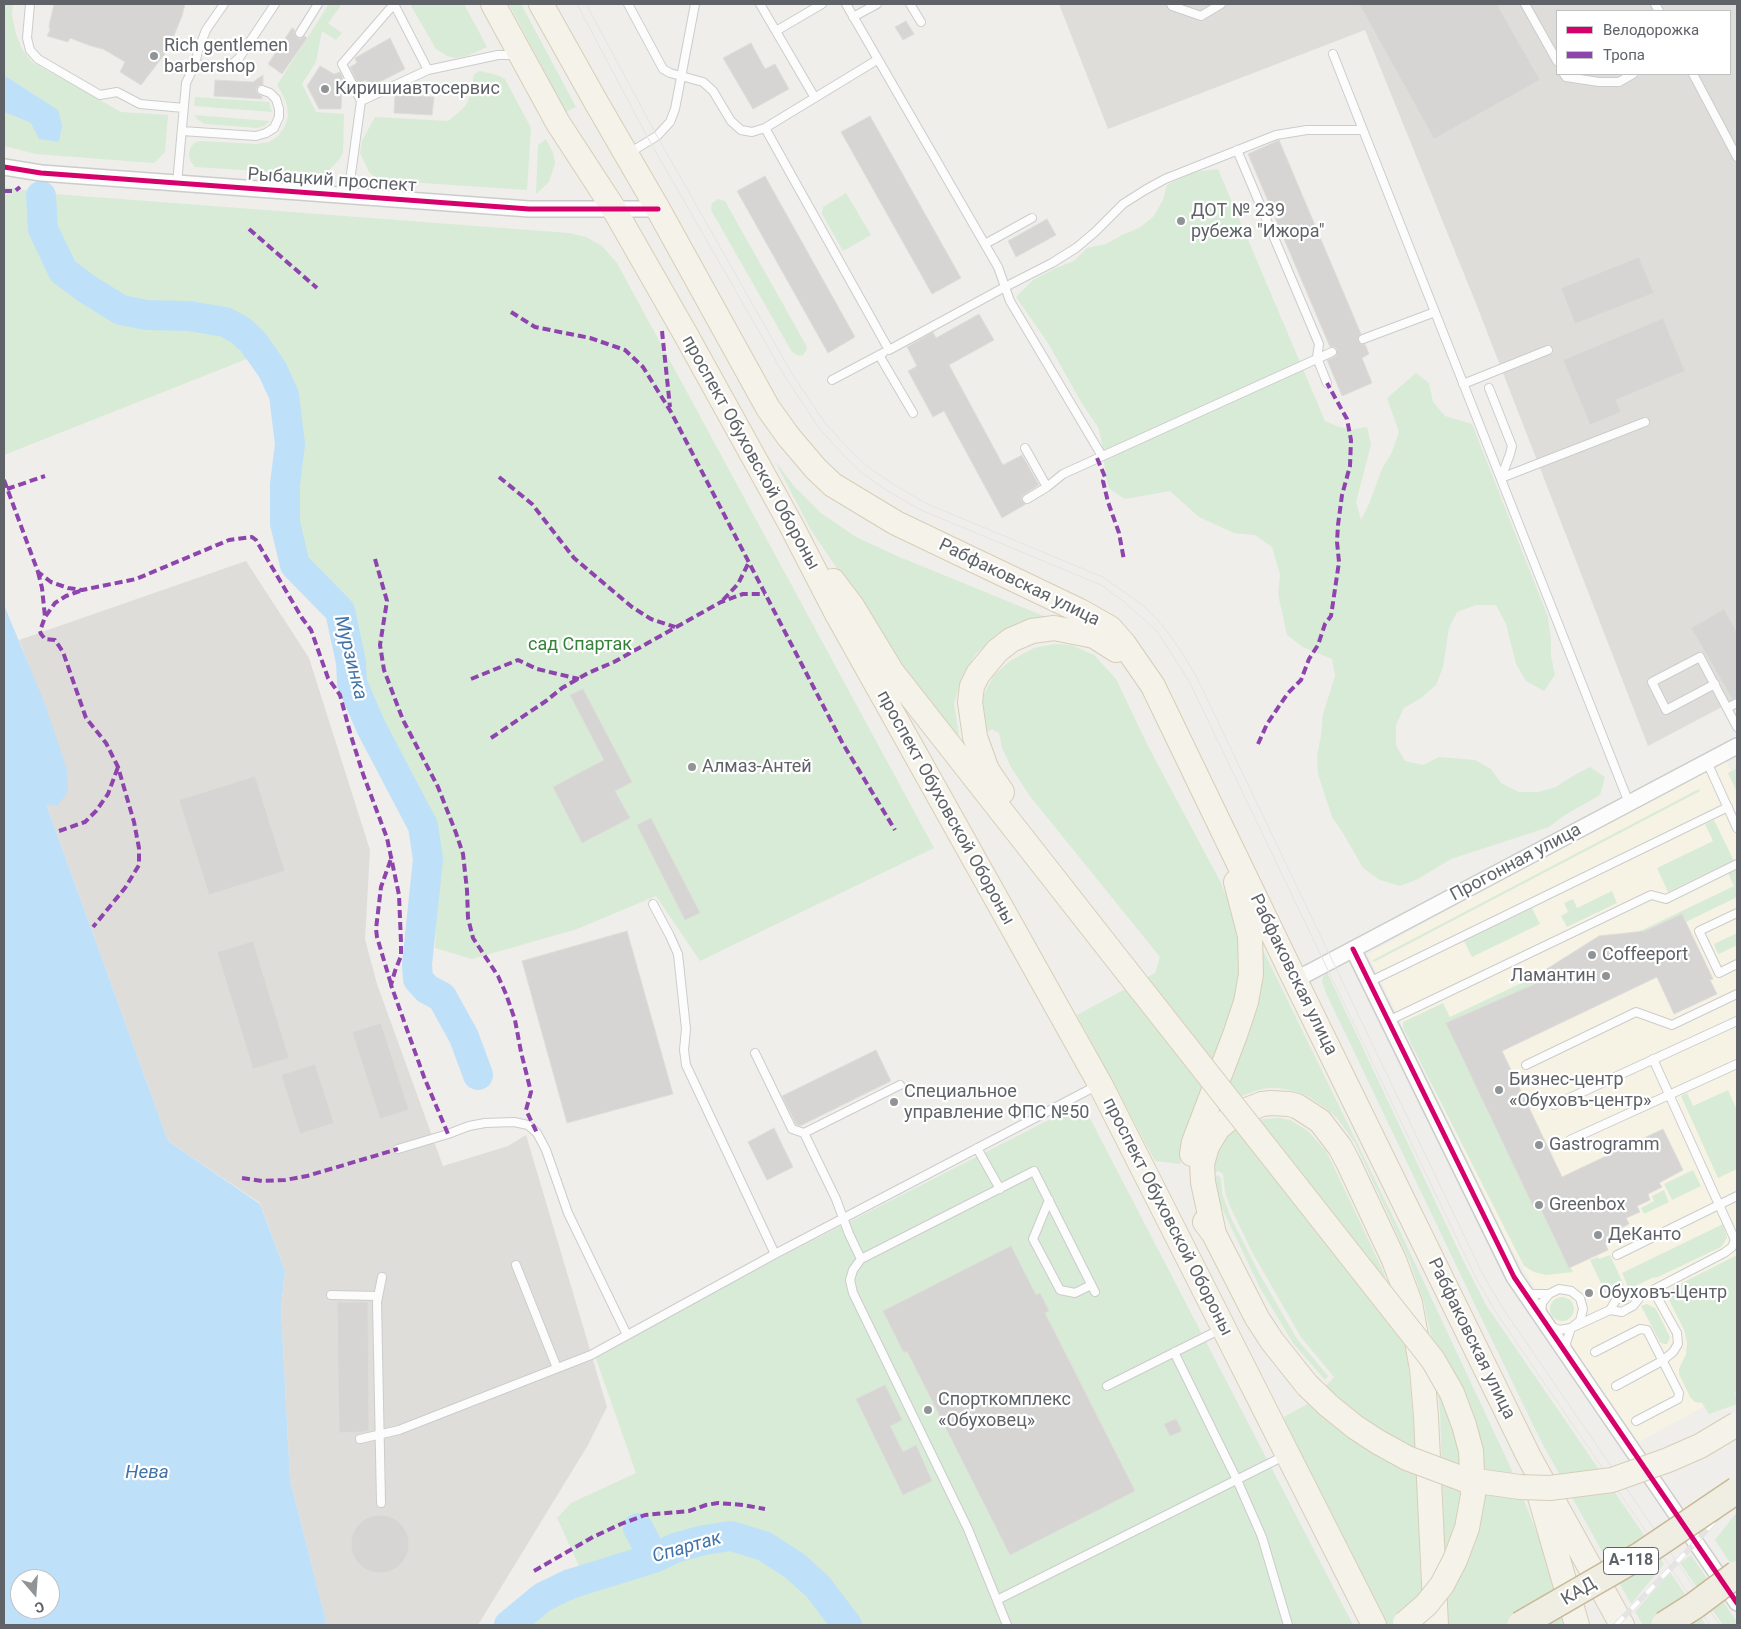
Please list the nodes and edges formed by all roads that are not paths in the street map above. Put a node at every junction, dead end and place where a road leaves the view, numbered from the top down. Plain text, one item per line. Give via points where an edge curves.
1 (30, 4) edge
2 (224, 4) edge
3 (276, 4) edge
4 (318, 4) edge
5 (394, 4) edge
6 (493, 4) edge
7 (541, 4) edge
8 (628, 4) edge
9 (696, 4) edge
10 (760, 4) edge
11 (822, 4) edge
12 (846, 4) edge
13 (876, 4) edge
14 (910, 4) edge
15 (1170, 4) edge
16 (1221, 4) edge
17 (1525, 4) edge
18 (853, 17) junction
19 (921, 22) dead end
20 (776, 31) junction
21 (300, 33) dead end
22 (1333, 54) dead end
23 (521, 55) junction
24 (1556, 59) edge
25 (877, 60) junction
26 (195, 64) junction
27 (428, 70) junction
28 (1565, 75) edge
29 (1631, 75) edge
30 (1694, 75) edge
31 (682, 77) junction
32 (262, 90) dead end
33 (815, 98) junction
34 (361, 101) junction
35 (184, 108) junction
36 (765, 128) junction
37 (1362, 130) junction
38 (182, 131) junction
39 (1237, 150) junction
40 (627, 154) junction
41 (1737, 157) edge
42 (4, 167) edge
43 (177, 184) junction
44 (348, 196) junction
45 (614, 209) junction
46 (658, 209) junction
47 (1032, 218) dead end
48 (985, 244) junction
49 (1005, 287) junction
50 (1435, 312) junction
51 (1363, 339) dead end
52 (889, 350) junction
53 (1548, 350) dead end
54 (1332, 352) dead end
55 (879, 355) junction
56 (1317, 358) junction
57 (832, 380) dead end
58 (1327, 383) dead end
59 (1463, 384) junction
60 (1489, 388) dead end
61 (913, 413) dead end
62 (1645, 422) dead end
63 (1025, 448) dead end
64 (1102, 456) junction
65 (1500, 478) junction
66 (1047, 487) junction
67 (1027, 499) dead end
68 (790, 523) junction
69 (1715, 684) junction
70 (1153, 686) junction
71 (1737, 703) edge
72 (1727, 708) junction
73 (1737, 727) edge
74 (1737, 746) edge
75 (1707, 762) junction
76 (1629, 804) junction
77 (1728, 807) junction
78 (1737, 828) edge
79 (1226, 840) junction
80 (1737, 864) edge
81 (1052, 875) junction
82 (653, 904) dead end
83 (1737, 913) edge
84 (1354, 949) junction
85 (1737, 964) edge
86 (1294, 980) junction
87 (1369, 982) junction
88 (1737, 994) edge
89 (1388, 1021) junction
90 (1737, 1021) edge
91 (755, 1053) dead end
92 (1653, 1059) junction
93 (1737, 1064) edge
94 (1526, 1065) dead end
95 (1100, 1084) junction
96 (900, 1085) dead end
97 (1670, 1095) junction
98 (1554, 1105) dead end
99 (804, 1133) junction
100 (1570, 1140) dead end
101 (977, 1148) junction
102 (398, 1149) dead end
103 (1000, 1189) junction
104 (1737, 1196) edge
105 (1049, 1200) junction
106 (1720, 1204) junction
107 (844, 1218) junction
108 (1214, 1234) junction
109 (774, 1254) junction
110 (1617, 1255) dead end
111 (861, 1259) junction
112 (516, 1265) dead end
113 (382, 1277) dead end
114 (1653, 1290) junction
115 (1525, 1291) junction
116 (1549, 1294) junction
117 (331, 1295) dead end
118 (378, 1296) junction
119 (1641, 1296) junction
120 (1610, 1310) junction
121 (1544, 1320) junction
122 (1223, 1328) junction
123 (1571, 1328) junction
124 (627, 1335) junction
125 (1174, 1352) junction
126 (1594, 1352) dead end
127 (1568, 1354) junction
128 (1662, 1361) junction
129 (557, 1368) junction
130 (1107, 1386) dead end
131 (1616, 1386) dead end
132 (1636, 1421) dead end
133 (1737, 1424) edge
134 (380, 1435) junction
135 (360, 1439) dead end
136 (1287, 1454) junction
137 (1529, 1456) junction
138 (1237, 1480) junction
139 (1737, 1490) edge
140 (381, 1503) dead end
141 (1737, 1574) edge
142 (997, 1600) junction
143 (1737, 1603) edge
144 (1007, 1625) edge
145 (1288, 1625) edge
146 (1374, 1625) edge
147 (1401, 1625) edge
148 (1436, 1625) edge
149 (1520, 1625) edge
150 (1577, 1625) edge
151 (1622, 1625) edge
152 (1664, 1625) edge

1 - 35 lane via 27,38 30,50 38,59 100,95 116,92 140,104
2 - 26 lane via 206,30
3 - 26 lane via 231,65
4 - 21 lane
5 - 27 lane
5 - 34 lane via 342,64
6 - 23 main road, проспект Обуховской Обороны
7 - 40 main road
8 - 31 lane via 663,68
9 - 31 lane
10 - 20 lane
11 - 20 lane
12 - 18 lane
13 - 18 lane
14 - 19 lane
15 - 16 lane via 1201,16
17 - 24 lane
18 - 25 lane
20 - 33 lane
22 - 37 lane
23 - 27 lane via 498,56
23 - 45 main road, проспект Обуховской Обороны via 558,123
25 - 33 lane
25 - 48 lane
26 - 35 lane via 186,83
27 - 34 lane
28 - 29 lane via 1599,82 1619,82
30 - 41 lane
31 - 36 lane via 703,82 713,91 740,130 752,132
31 - 40 lane via 670,122 657,136
32 - 38 lane via 276,99 279,109 274,128 266,133 256,136
33 - 36 lane
34 - 44 lane
35 - 38 lane
36 - 52 lane
37 - 39 lane via 1300,131 1276,135
37 - 50 lane
38 - 43 lane
39 - 49 lane via 1145,190 1123,204 1076,248
39 - 56 lane via 1319,344
40 - 46 main road
42 - 43 street, Рыбацкий проспект
43 - 44 street, Рыбацкий проспект
44 - 45 street, Рыбацкий проспект via 529,209
45 - 46 street, Рыбацкий проспект
45 - 68 main road, проспект Обуховской Обороны
46 - 70 main road, Рабфаковская улица via 768,408 816,469 833,485 896,523 1110,628
47 - 48 lane
48 - 49 lane
49 - 52 lane
49 - 64 lane via 1010,301
50 - 51 lane
50 - 59 lane
52 - 55 lane
53 - 59 lane
54 - 56 lane
55 - 57 lane
55 - 61 lane
56 - 58 lane
56 - 64 lane
59 - 65 lane
60 - 65 lane via 1512,446
62 - 65 lane
63 - 66 lane
64 - 66 lane via 1063,474
65 - 76 lane
66 - 67 lane
68 - 81 main road via 852,606 892,672
68 - 95 main road, проспект Обуховской Обороны via 842,623
69 - 69 lane via 1700,657 1652,682 1666,710
69 - 72 lane
70 - 79 main road, Рабфаковская улица
70 - 81 main road via 1112,646 1094,636 1054,628 1032,631 1011,640 978,674 971,694 971,716 987,770 1034,836
71 - 72 lane
72 - 73 lane
74 - 75 street, Прогонная улица
75 - 76 street, Прогонная улица
75 - 77 lane
76 - 84 street, Прогонная улица
77 - 78 lane
77 - 87 lane
79 - 86 main road, Рабфаковская улица
79 - 108 main road via 1250,936 1251,974 1238,1027 1194,1142 1191,1158 1193,1194 1201,1216
80 - 89 lane via 1666,899 1651,895
81 - 147 main road, bridge via 1433,1360 1452,1393 1471,1451 1473,1495 1467,1528 1442,1585 1426,1605
82 - 109 lane via 678,954 686,1029 686,1065
83 - 85 lane via 1699,931 1719,973
84 - 86 street, Прогонная улица
84 - 87 street
86 - 137 main road, Рабфаковская улица
87 - 89 street
88 - 94 lane via 1672,1025 1636,1012
89 - 115 street via 1514,1276
90 - 92 lane
91 - 99 lane via 792,1129
92 - 97 lane
92 - 98 lane
93 - 97 lane
95 - 101 lane
95 - 122 main road, проспект Обуховской Обороны
96 - 99 lane
97 - 100 lane
97 - 106 lane
99 - 107 lane
101 - 103 lane
101 - 107 lane
102 - 124 lane via 485,1123 514,1122 537,1133 568,1214
103 - 105 lane via 1034,1171
103 - 111 lane
104 - 106 lane
105 - 105 lane via 1093,1288 1075,1293 1060,1290 1033,1239
106 - 110 lane
106 - 114 lane via 1735,1240 1732,1247
107 - 109 lane
107 - 111 lane
108 - 133 main road, bridge via 1272,1341 1329,1406 1378,1442 1408,1458 1463,1478 1550,1488 1612,1480 1700,1446
108 - 148 main road via 1202,1164 1207,1146 1218,1128 1234,1115 1271,1103 1297,1106 1320,1121 1348,1162 1394,1260 1410,1303 1422,1369 1426,1416
109 - 124 lane
111 - 142 lane via 850,1280 853,1292 964,1520
112 - 129 lane
113 - 118 lane
114 - 119 lane
114 - 128 lane via 1676,1333 1678,1344
115 - 116 lane
115 - 121 street
116 - 121 lane via 1542,1303
116 - 123 lane via 1559,1289 1571,1291 1580,1298 1583,1310 1580,1320
117 - 118 lane
118 - 134 lane
119 - 120 lane via 1622,1312
119 - 120 lane via 1628,1295 1616,1300
120 - 123 lane
121 - 123 lane via 1559,1330
121 - 127 street
122 - 125 lane
122 - 136 main road, проспект Обуховской Обороны
123 - 127 lane via 1566,1343
124 - 129 lane via 591,1355
125 - 130 lane
125 - 138 lane
126 - 128 lane via 1640,1329 1646,1330
127 - 143 street
128 - 131 lane
128 - 132 lane via 1679,1393 1678,1399
129 - 134 lane
134 - 135 lane
134 - 140 lane
136 - 138 lane
136 - 146 main road, проспект Обуховской Обороны
137 - 150 main road
137 - 151 main road, Рабфаковская улица
138 - 142 lane
138 - 145 lane via 1262,1537
139 - 149 highway, КАД / А-118, bridge via 1641,1555
141 - 152 highway, bridge
142 - 144 lane

